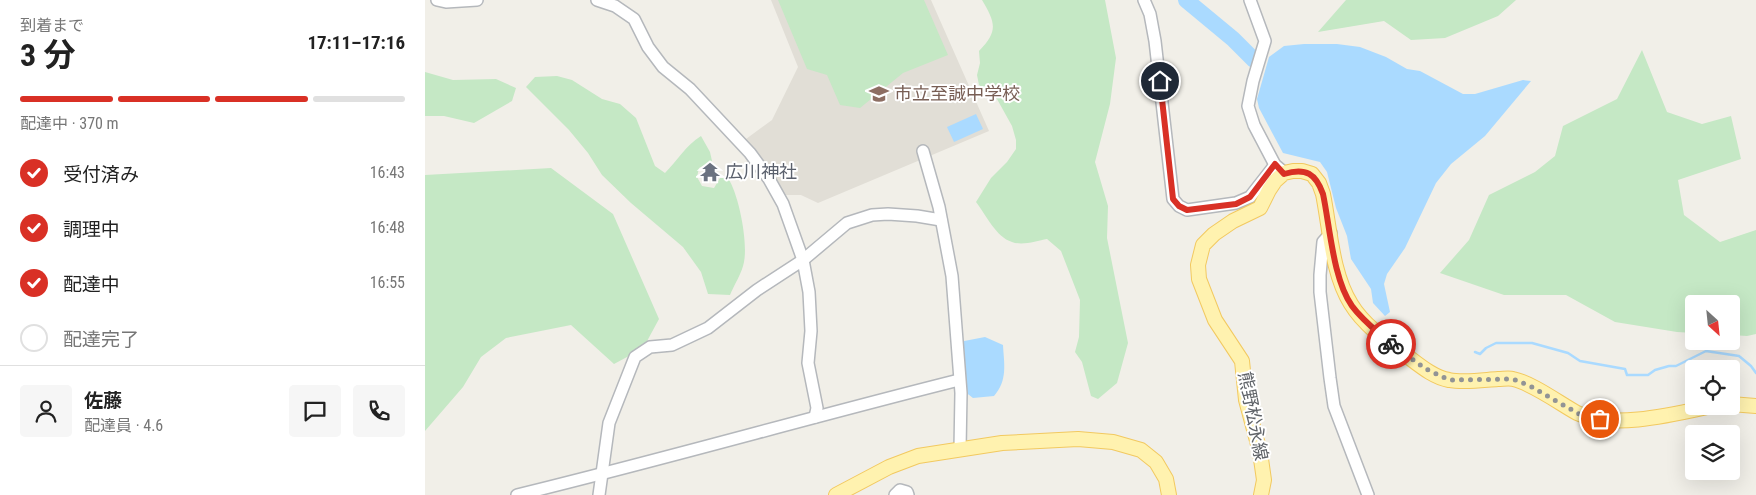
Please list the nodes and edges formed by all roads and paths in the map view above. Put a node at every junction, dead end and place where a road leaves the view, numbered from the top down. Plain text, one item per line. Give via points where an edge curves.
1 (437, 0) edge
2 (477, 0) edge
3 (597, 0) edge
4 (1144, 0) edge
5 (1250, 0) edge
6 (923, 151) dead end
7 (1280, 169) junction
8 (941, 220) junction
9 (1331, 233) junction
10 (803, 260) junction
11 (959, 380) junction
12 (1740, 405) edge
13 (1756, 406) edge
14 (1685, 411) edge
15 (815, 417) junction
16 (961, 449) junction
17 (601, 475) junction
18 (517, 495) edge
19 (599, 495) edge
20 (836, 495) edge
21 (895, 495) edge
22 (908, 495) edge
23 (1169, 495) edge
24 (1261, 495) edge
25 (1368, 495) edge

1 - 2 street
3 - 10 street via 615,6 634,19 663,67 690,89 761,167 783,204
4 - 7 street via 1155,42 1173,199 1187,210 1236,204 1250,197
5 - 7 street via 1265,41 1248,106 1254,125
6 - 8 street
7 - 9 main road via 1312,174 1323,194
7 - 24 main road, 熊野松永線 via 1260,208 1213,234 1203,245 1198,264 1199,280 1215,320 1242,361 1246,400 1264,480
8 - 10 street via 903,214 872,216 847,223
8 - 11 street via 952,276
9 - 14 main road via 1342,287 1351,305 1393,346 1437,376 1461,381 1513,379 1579,414 1600,419 1647,418
9 - 25 street via 1323,242 1320,282 1330,378 1334,406
10 - 15 street via 809,292 811,331 808,363 817,408
10 - 17 street via 708,328 672,345 650,347 635,357 609,423
11 - 15 street
11 - 16 street
12 - 13 main road
15 - 17 street
16 - 20 main road via 918,456
16 - 23 main road via 1002,442 1078,439 1113,442 1141,450 1156,462 1166,479
17 - 18 street
17 - 19 street
21 - 22 street via 900,490

